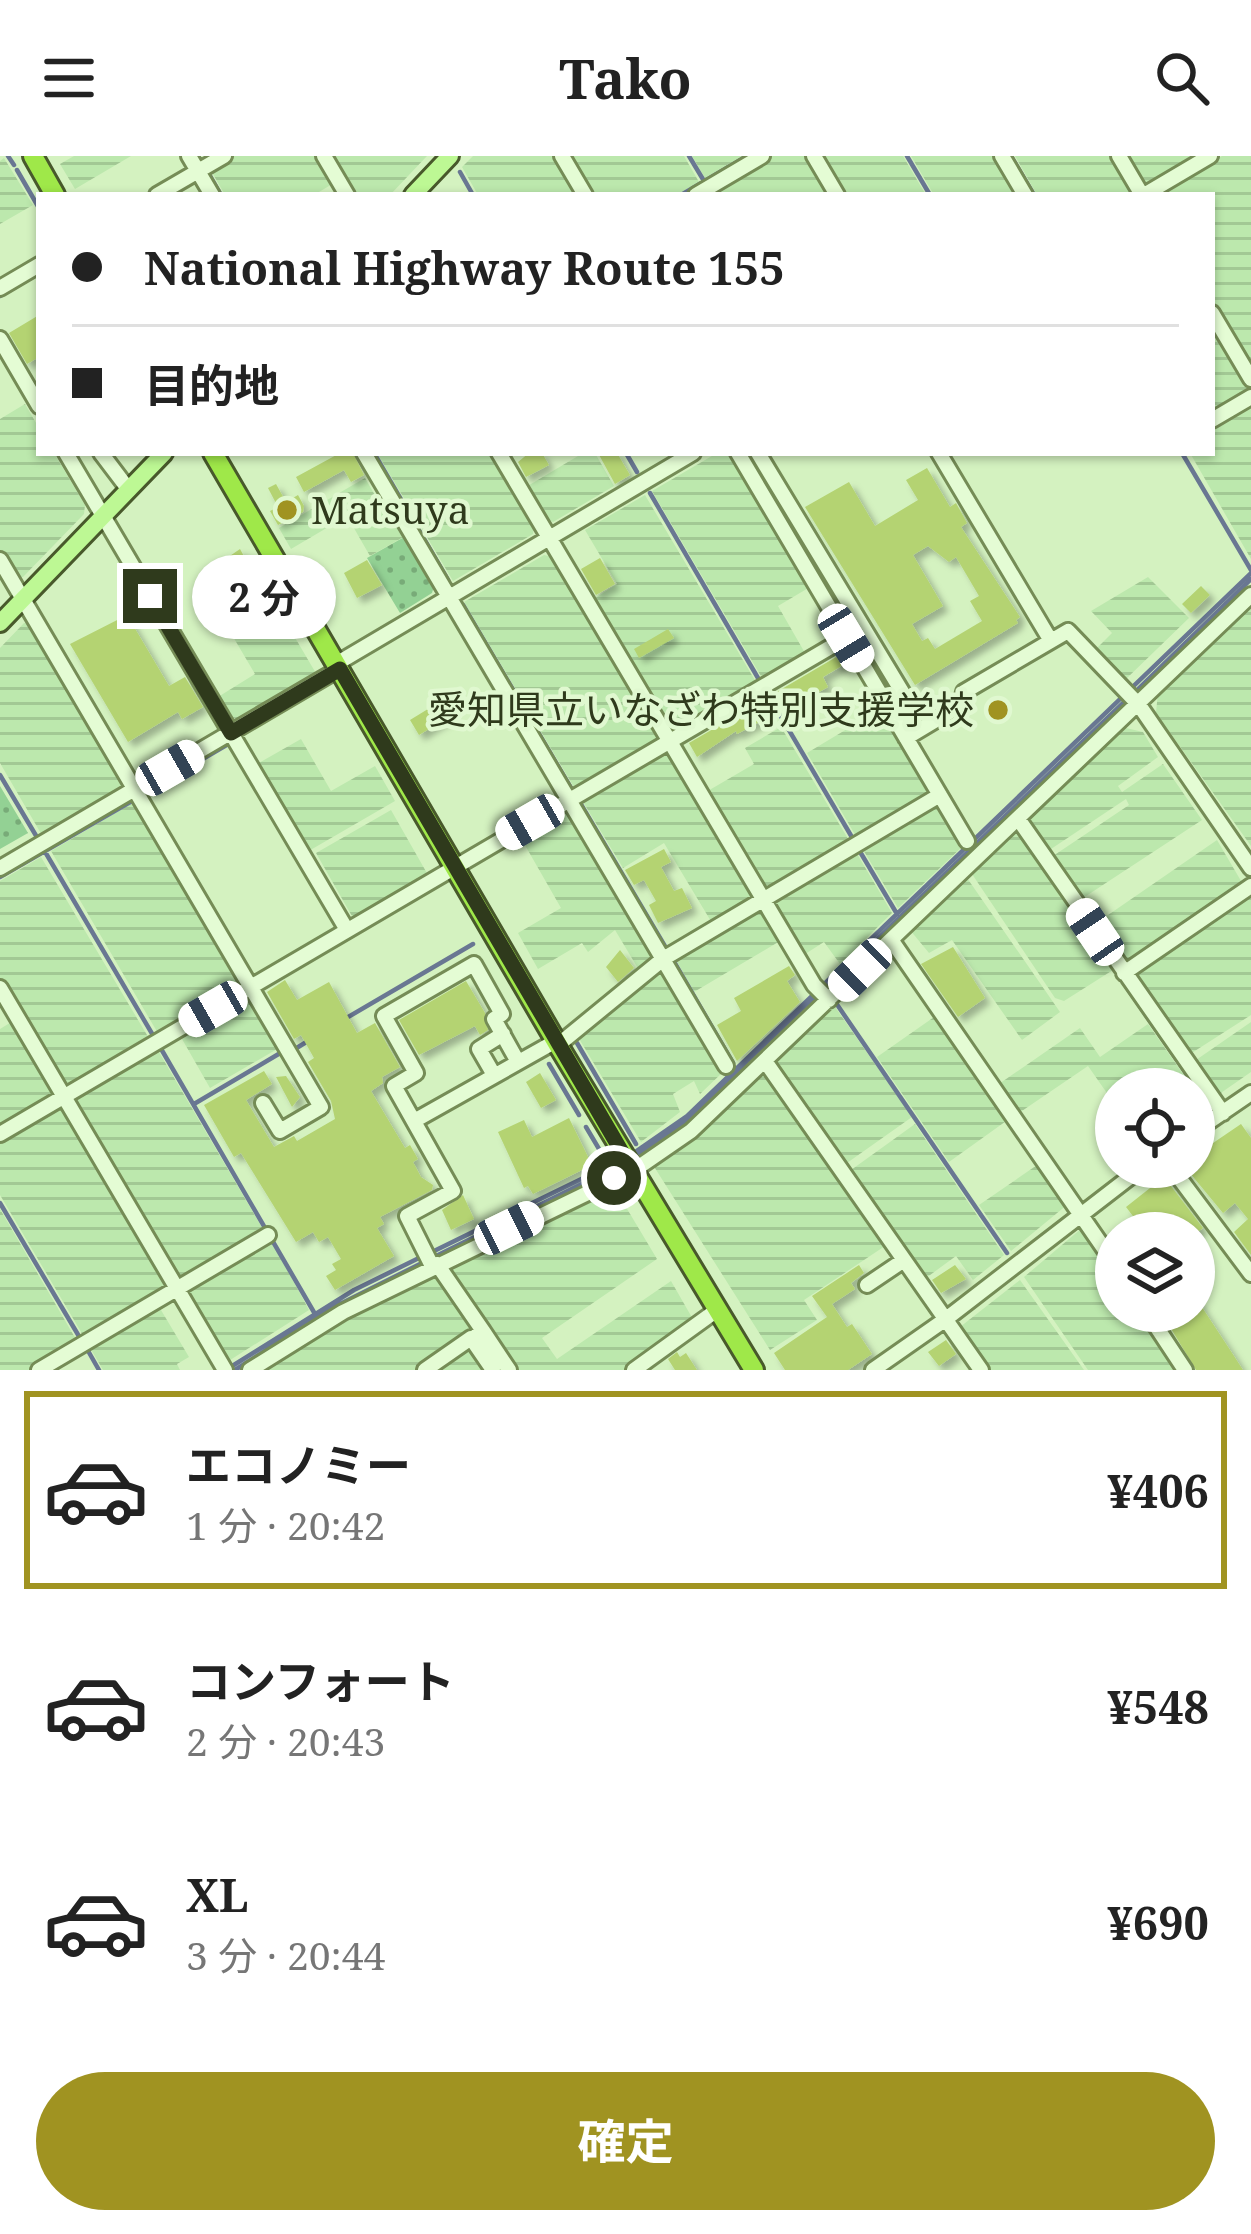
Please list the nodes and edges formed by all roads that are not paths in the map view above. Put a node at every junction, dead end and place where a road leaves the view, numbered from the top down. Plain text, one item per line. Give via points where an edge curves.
1 (33, 156) edge
2 (189, 156) edge
3 (224, 156) edge
4 (324, 156) edge
5 (450, 156) edge
6 (562, 156) edge
7 (762, 156) edge
8 (814, 156) edge
9 (1002, 156) edge
10 (1119, 156) edge
11 (1210, 156) edge
12 (198, 171) junction
13 (53, 192) edge
14 (162, 192) edge
15 (210, 192) edge
16 (345, 192) edge
17 (416, 192) edge
18 (583, 192) edge
19 (701, 192) edge
20 (835, 192) edge
21 (1023, 192) edge
22 (1141, 192) edge
23 (1148, 192) edge
24 (36, 267) edge
25 (0, 288) edge
26 (1215, 318) edge
27 (0, 339) edge
28 (1251, 379) edge
29 (1251, 397) edge
30 (36, 401) edge
31 (1215, 418) edge
32 (69, 456) edge
33 (103, 456) edge
34 (161, 456) edge
35 (215, 456) edge
36 (366, 456) edge
37 (501, 456) edge
38 (688, 456) edge
39 (740, 456) edge
40 (760, 456) edge
41 (941, 456) edge
42 (129, 490) junction
43 (104, 516) junction
44 (549, 538) junction
45 (0, 560) edge
46 (1251, 595) edge
47 (449, 597) junction
48 (23, 599) junction
49 (0, 623) edge
50 (846, 638) junction
51 (1051, 641) junction
52 (338, 667) junction
53 (904, 695) dead end
54 (1137, 704) junction
55 (231, 733) junction
56 (906, 738) junction
57 (669, 741) junction
58 (135, 789) junction
59 (940, 795) junction
60 (569, 800) junction
61 (1019, 820) junction
62 (968, 841) dead end
63 (455, 866) junction
64 (0, 868) edge
65 (1251, 868) edge
66 (1251, 886) edge
67 (763, 900) junction
68 (347, 930) junction
69 (892, 941) junction
70 (663, 959) junction
71 (1124, 973) junction
72 (250, 987) junction
73 (0, 988) edge
74 (823, 994) junction
75 (503, 1034) junction
76 (557, 1043) junction
77 (765, 1061) junction
78 (518, 1062) junction
79 (726, 1066) dead end
80 (494, 1076) junction
81 (1251, 1094) edge
82 (64, 1096) junction
83 (263, 1102) dead end
84 (1222, 1113) junction
85 (1215, 1118) edge
86 (413, 1121) junction
87 (0, 1134) edge
88 (633, 1171) junction
89 (1114, 1188) edge
90 (1187, 1188) edge
91 (1080, 1212) junction
92 (1095, 1234) edge
93 (268, 1235) dead end
94 (904, 1260) junction
95 (433, 1265) junction
96 (1250, 1272) edge
97 (867, 1285) dead end
98 (177, 1288) junction
99 (717, 1310) junction
100 (946, 1319) junction
101 (1160, 1332) edge
102 (477, 1335) junction
103 (224, 1368) edge
104 (39, 1370) edge
105 (250, 1370) edge
106 (425, 1370) edge
107 (493, 1370) edge
108 (509, 1370) edge
109 (634, 1370) edge
110 (754, 1370) edge
111 (873, 1370) edge
112 (981, 1370) edge
113 (1185, 1370) edge

1 - 13 highway
2 - 12 street
3 - 12 street
4 - 16 street
5 - 17 main road
6 - 18 street
7 - 19 street
8 - 20 street
9 - 21 street
10 - 22 street
11 - 23 street
12 - 14 street
12 - 15 street
24 - 25 street
26 - 28 street
27 - 30 street
29 - 31 street
32 - 43 street
33 - 42 street
34 - 42 main road
35 - 52 highway
36 - 47 street
37 - 44 street
38 - 44 street
39 - 50 street
40 - 53 street
41 - 51 street
42 - 43 main road
43 - 48 main road
43 - 55 street
44 - 47 street
44 - 57 street
45 - 48 street
46 - 54 street
47 - 52 street
47 - 60 street
48 - 49 main road
48 - 58 street
50 - 56 street
50 - 57 street
51 - 54 street via 1068,631
51 - 56 street
52 - 55 street
52 - 63 highway
54 - 61 street
54 - 65 street
55 - 58 street
55 - 68 street
56 - 59 street
57 - 60 street
57 - 67 street
58 - 64 street
58 - 72 street
59 - 62 street
59 - 67 street
60 - 63 street
60 - 70 street
61 - 69 street
61 - 71 street
63 - 68 street
63 - 76 highway
66 - 71 street
67 - 70 street
67 - 74 street
68 - 72 street
69 - 74 street
69 - 91 street
70 - 76 street
70 - 79 street
71 - 84 street
72 - 82 street
72 - 83 street via 321,1107 280,1131
73 - 82 street
74 - 77 street
75 - 78 street
75 - 80 street via 479,1048
75 - 86 street via 494,1019 502,1014 474,964 384,1016 416,1073 394,1086
76 - 78 street
76 - 88 highway
77 - 88 street via 691,1131
77 - 94 street
78 - 80 street
80 - 86 street
81 - 84 street
82 - 87 street
82 - 98 street
84 - 85 street
86 - 95 street via 453,1190 407,1216
88 - 95 street
88 - 99 highway
89 - 91 street
90 - 96 street
91 - 92 street
91 - 100 street
93 - 98 street
94 - 97 street
94 - 100 street
95 - 102 street
95 - 105 street
98 - 103 street
98 - 104 street
99 - 109 street
99 - 110 highway
100 - 111 street
100 - 112 street
101 - 113 street
102 - 106 street
102 - 107 street
102 - 108 street

